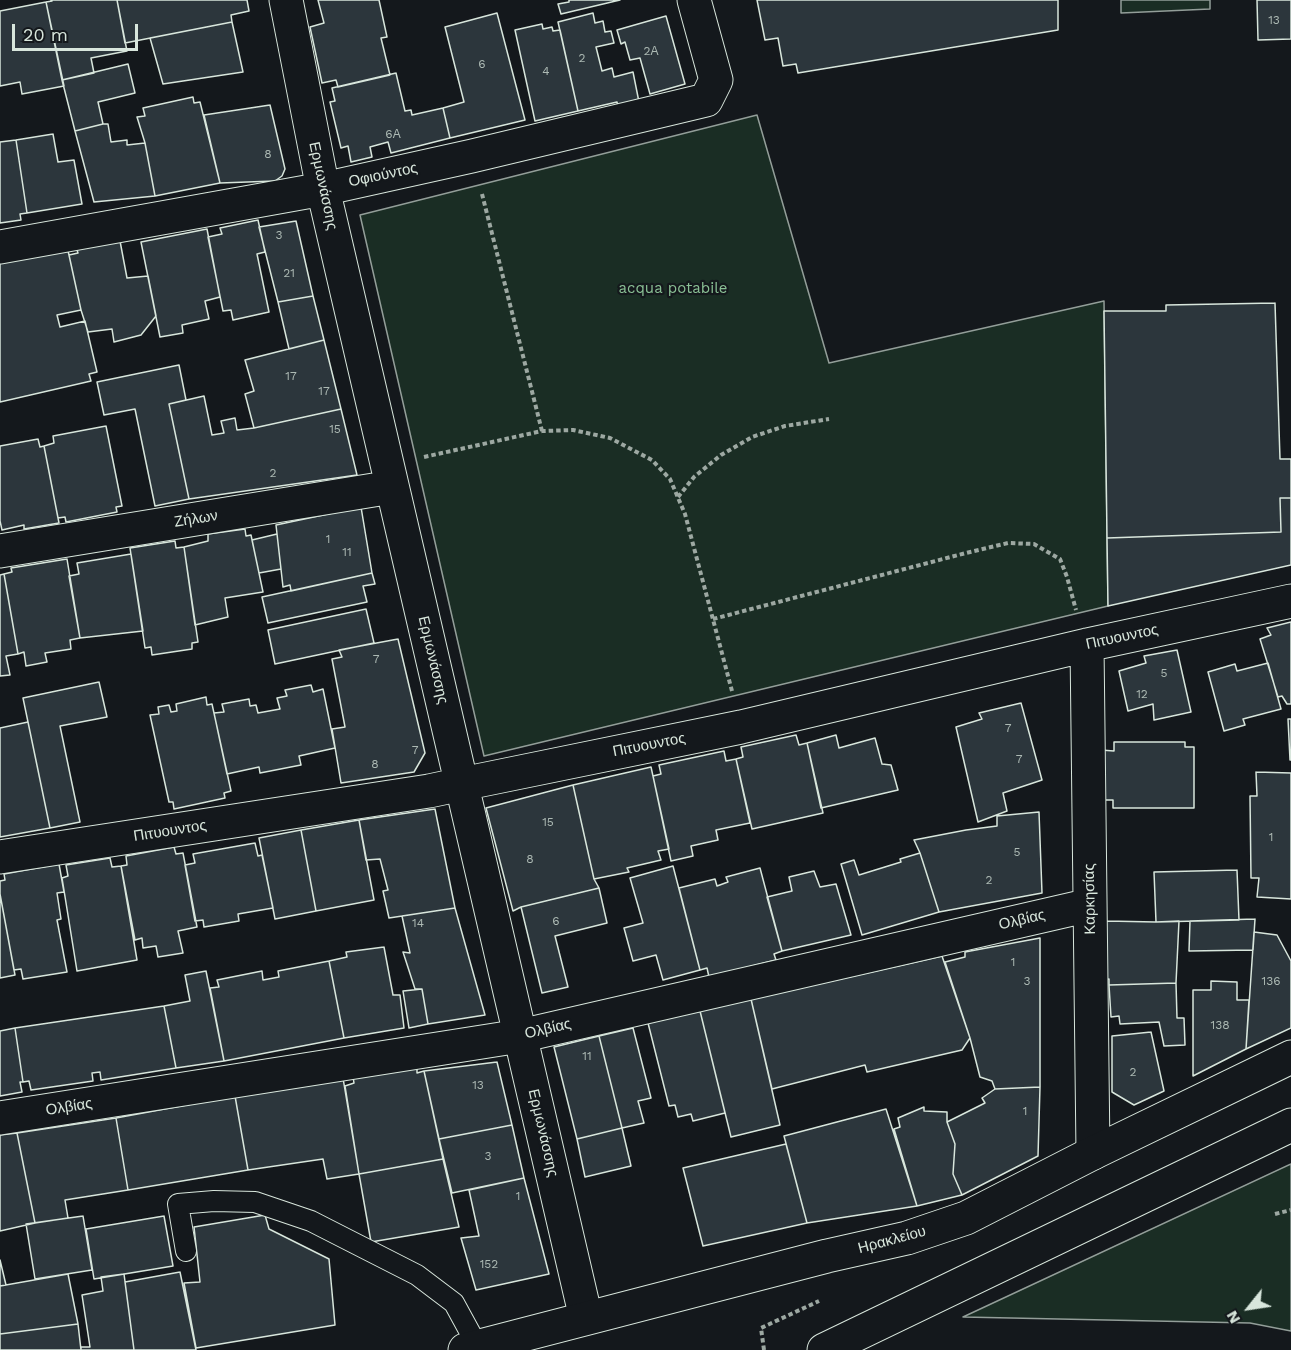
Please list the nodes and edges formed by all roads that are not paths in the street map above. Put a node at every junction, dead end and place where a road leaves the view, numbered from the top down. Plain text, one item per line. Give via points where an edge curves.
1 (286, 0) edge
2 (694, 0) edge
3 (323, 189) junction
4 (0, 247) edge
5 (390, 476) junction
6 (0, 551) edge
7 (1291, 601) edge
8 (1086, 645) junction
9 (462, 784) junction
10 (0, 857) edge
11 (1090, 905) junction
12 (520, 1036) junction
13 (1291, 1057) edge
14 (0, 1118) edge
15 (1291, 1125) edge
16 (1093, 1153) junction
17 (186, 1251) dead end
18 (586, 1318) junction
19 (471, 1348) edge
20 (824, 1350) edge

1 - 3 street, Ερμωνάσσης
2 - 3 street, Οφιούντος via 716,80 706,100
3 - 4 street, Οφιούντος
3 - 5 street, Ερμωνάσσης
5 - 6 street, Ζήλων
5 - 9 street, Ερμωνάσσης
7 - 8 street, Πιτυουντος
8 - 9 street, Πιτυουντος via 741,727
8 - 11 street, Καρκησίας
9 - 10 street, Πιτυουντος
9 - 12 street, Ερμωνάσσης
11 - 12 street, Ολβίας
11 - 16 street, Καρκησίας
12 - 14 street, Ολβίας
12 - 18 street, Ερμωνάσσης
13 - 16 street, Ηρακλείου
15 - 20 street
16 - 18 street, Ηρακλείου via 966,1218 907,1238
17 - 19 lane via 178,1204 255,1202 310,1221 417,1275 454,1303
18 - 19 street, Ηρακλείου

